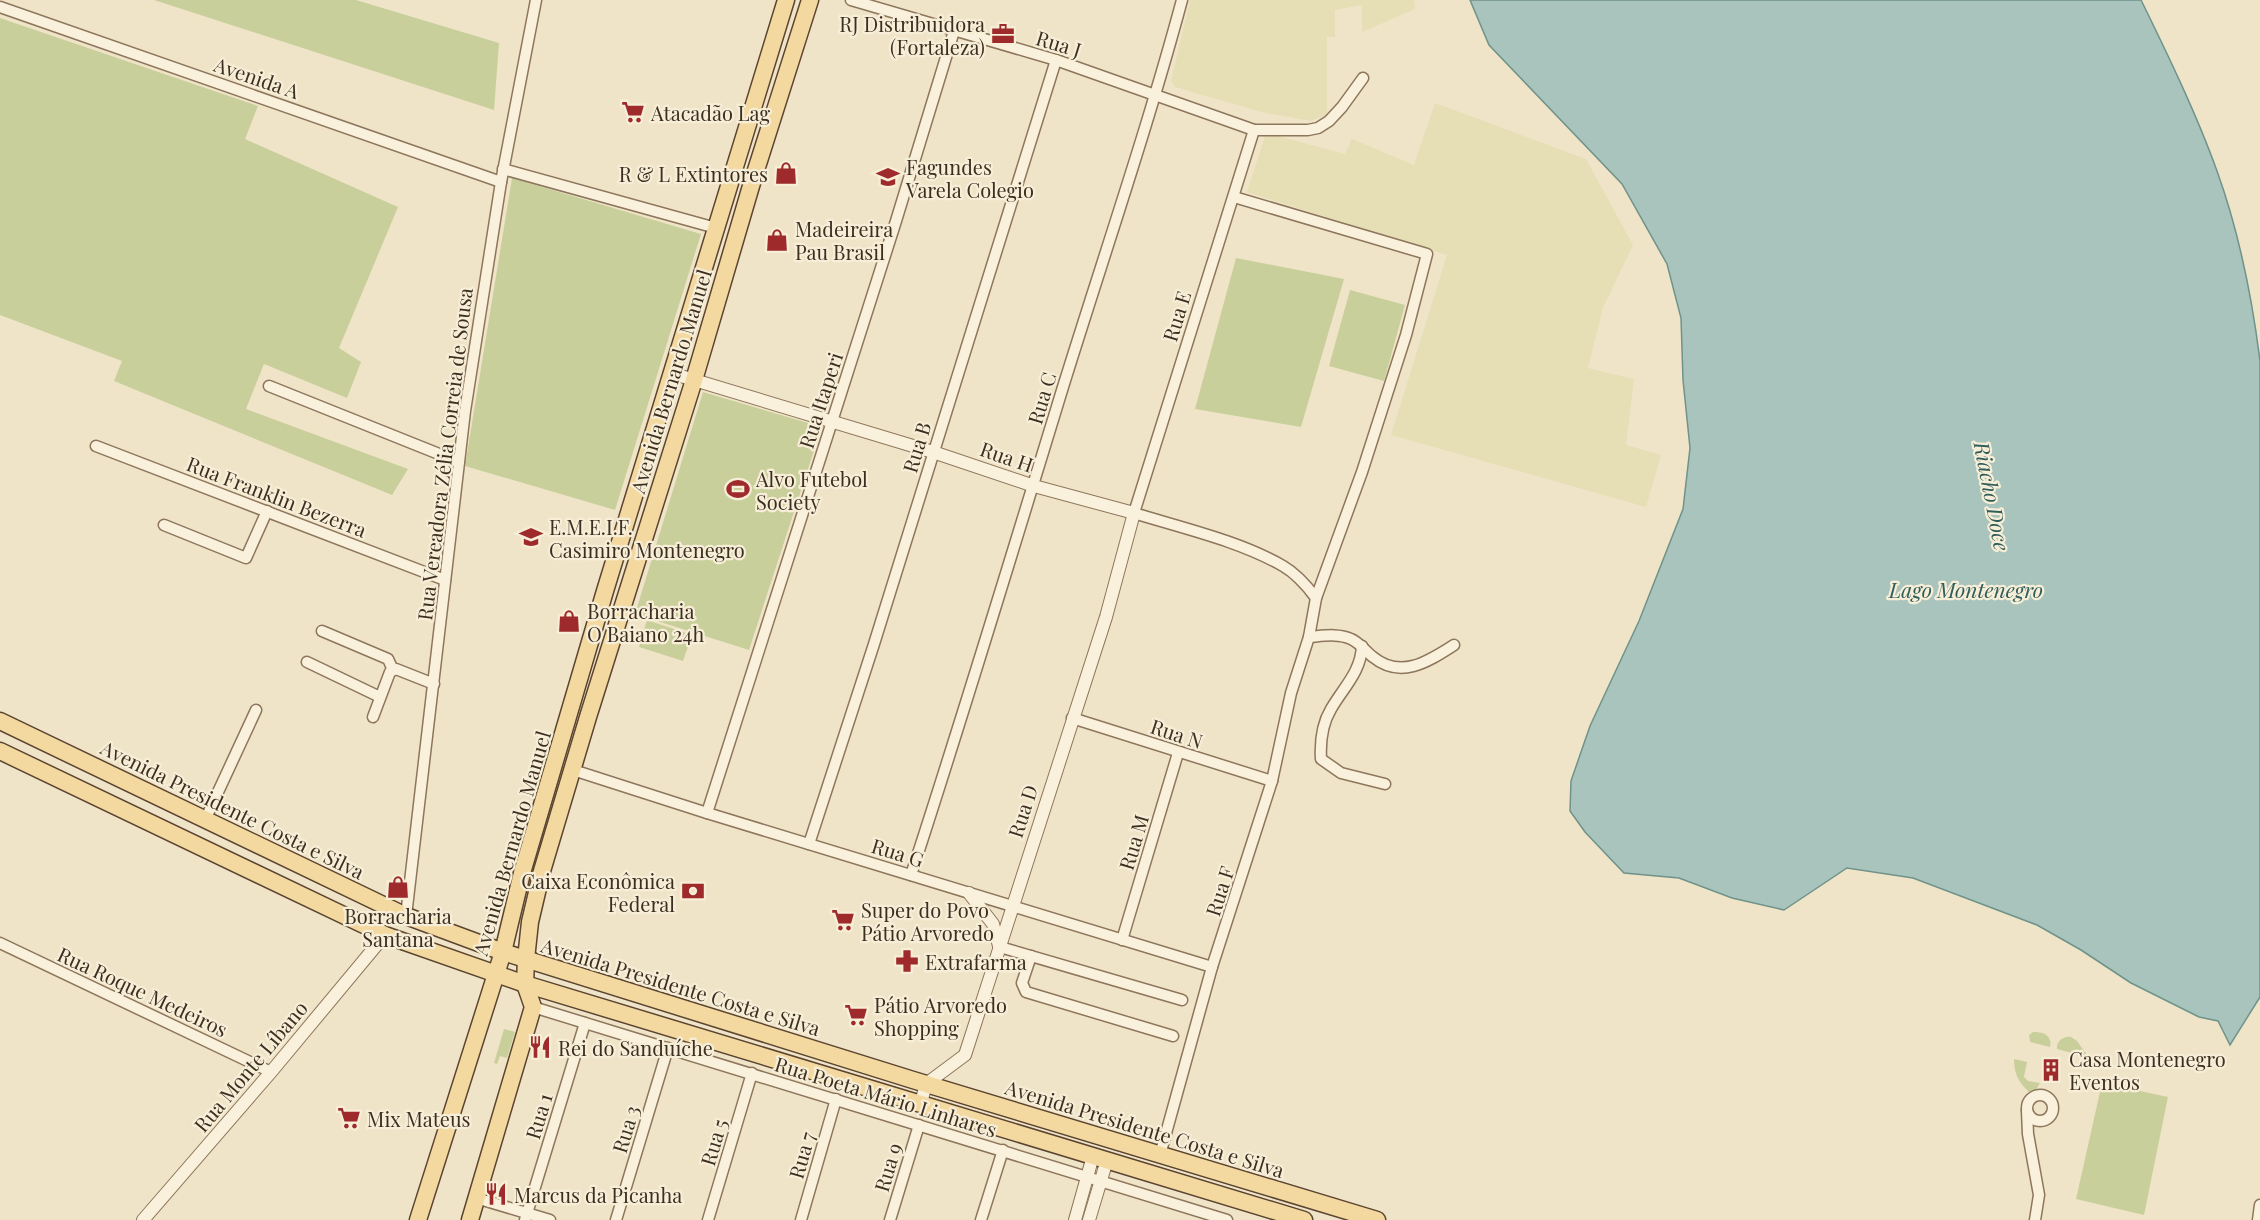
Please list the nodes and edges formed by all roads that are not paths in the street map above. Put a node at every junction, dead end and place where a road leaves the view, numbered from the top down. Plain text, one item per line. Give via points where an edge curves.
1 (3, 0) edge
2 (536, 0) edge
3 (786, 0) edge
4 (810, 0) edge
5 (850, 0) edge
6 (1182, 0) edge
7 (0, 7) edge
8 (954, 31) junction
9 (1056, 60) junction
10 (1363, 78) dead end
11 (1156, 94) junction
12 (1254, 130) junction
13 (503, 169) junction
14 (501, 182) junction
15 (1234, 197) junction
16 (716, 228) junction
17 (671, 373) junction
18 (694, 380) junction
19 (269, 387) dead end
20 (831, 421) junction
21 (96, 446) dead end
22 (933, 452) junction
23 (459, 462) junction
24 (1034, 486) junction
25 (267, 511) junction
26 (1134, 513) junction
27 (164, 525) dead end
28 (445, 580) junction
29 (1316, 598) junction
30 (322, 631) dead end
31 (1309, 637) junction
32 (1454, 645) dead end
33 (1362, 646) junction
34 (307, 662) dead end
35 (393, 670) junction
36 (434, 684) junction
37 (380, 696) junction
38 (256, 710) dead end
39 (373, 717) dead end
40 (1072, 718) junction
41 (0, 721) edge
42 (22, 731) junction
43 (1178, 753) junction
44 (5, 754) edge
45 (573, 770) junction
46 (1272, 782) junction
47 (1385, 784) dead end
48 (707, 813) junction
49 (206, 818) junction
50 (809, 844) junction
51 (271, 849) junction
52 (242, 867) junction
53 (321, 874) junction
54 (911, 875) junction
55 (297, 893) junction
56 (969, 893) junction
57 (1013, 905) junction
58 (406, 916) junction
59 (385, 935) junction
60 (1122, 940) junction
61 (0, 943) edge
62 (1000, 947) junction
63 (503, 952) junction
64 (1030, 956) junction
65 (526, 959) junction
66 (1212, 967) junction
67 (496, 974) junction
68 (525, 984) junction
69 (1182, 1000) dead end
70 (533, 1007) junction
71 (585, 1023) junction
72 (1173, 1036) dead end
73 (668, 1048) junction
74 (271, 1072) junction
75 (752, 1073) junction
76 (926, 1084) junction
77 (836, 1099) junction
78 (921, 1103) junction
79 (2027, 1111) dead end
80 (919, 1125) junction
81 (1003, 1150) junction
82 (1160, 1155) junction
83 (1100, 1158) junction
84 (1087, 1176) junction
85 (1101, 1180) junction
86 (477, 1198) junction
87 (2260, 1205) edge
88 (526, 1216) edge
89 (143, 1220) edge
90 (418, 1220) edge
91 (470, 1220) edge
92 (550, 1220) edge
93 (616, 1220) edge
94 (708, 1220) edge
95 (801, 1220) edge
96 (890, 1220) edge
97 (981, 1220) edge
98 (1075, 1220) edge
99 (1089, 1220) edge
100 (1227, 1220) edge
101 (1304, 1220) edge
102 (1377, 1220) edge
103 (2035, 1220) edge
104 (2258, 1220) edge

1 - 7 street
2 - 13 street, Rua Vereadora Zélia Correia de Sousa
3 - 16 main road, Avenida Bernardo Manuel
4 - 18 main road, Avenida Bernardo Manuel
5 - 8 street, Rua J
6 - 11 street, Rua C
7 - 14 street, Avenida A
8 - 9 street, Rua J
8 - 20 street, Rua Itaperi
9 - 11 street, Rua J
9 - 22 street, Rua B
10 - 12 street via 1342,107 1318,128
11 - 12 street, Rua J
11 - 24 street, Rua C
12 - 15 street, Rua E
13 - 14 street, Rua Vereadora Zélia Correia de Sousa
13 - 16 street
14 - 23 street, Rua Vereadora Zélia Correia de Sousa
15 - 26 street, Rua E
15 - 29 street, Rua F via 1427,254 1406,335 1335,552
16 - 17 main road, Avenida Bernardo Manuel
17 - 18 street, Rua H
17 - 63 main road, Avenida Bernardo Manuel via 522,873
18 - 20 street, Rua H
18 - 45 main road, Avenida Bernardo Manuel
19 - 23 street
20 - 22 street, Rua H
20 - 48 street, Rua Itaperi
21 - 25 street, Rua Franklin Bezerra
22 - 24 street, Rua H
22 - 50 street, Rua B
23 - 28 street, Rua Vereadora Zélia Correia de Sousa
24 - 26 street, Rua H
24 - 54 street, Rua C
25 - 27 street via 246,558
25 - 28 street, Rua Franklin Bezerra
26 - 29 street, Rua H via 1246,549 1284,567
26 - 40 street, Rua D via 1106,617
28 - 36 street, Rua Vereadora Zélia Correia de Sousa
29 - 31 street, Rua F
30 - 35 street via 388,659
31 - 33 street via 1334,635 1350,638
31 - 46 street, Rua F via 1291,693
32 - 33 street via 1424,665 1405,668 1387,665
33 - 47 street via 1356,671 1330,710 1323,729 1321,759 1341,773
34 - 37 street
35 - 36 street
35 - 37 street
36 - 58 street, Rua Vereadora Zélia Correia de Sousa
37 - 39 street
38 - 49 street
40 - 43 street, Rua N
40 - 57 street, Rua D
41 - 42 main road, Avenida Presidente Costa e Silva
42 - 44 main road
42 - 49 main road, Avenida Presidente Costa e Silva
43 - 46 street, Rua N
43 - 60 street, Rua M
44 - 52 main road
45 - 48 street, Rua G
45 - 65 main road, Avenida Bernardo Manuel via 542,871
46 - 66 street, Rua F
48 - 50 street, Rua G
49 - 51 main road, Avenida Presidente Costa e Silva
50 - 54 street, Rua G
51 - 52 main road via 279,861 274,870
51 - 53 main road, Avenida Presidente Costa e Silva
52 - 55 main road
53 - 55 main road via 298,873 292,883
53 - 58 main road, Avenida Presidente Costa e Silva
54 - 56 street, Rua G
55 - 59 main road
56 - 57 street, Rua G
56 - 62 street via 993,924
57 - 60 street, Rua G
57 - 62 street, Rua D
58 - 63 main road, Avenida Presidente Costa e Silva
59 - 67 main road
59 - 74 street, Rua Monte Líbano
60 - 66 street, Rua G
61 - 74 street, Rua Roque Medeiros
62 - 64 street
62 - 76 street, Rua D via 965,1055
63 - 65 main road, Avenida Presidente Costa e Silva
63 - 67 main road, Avenida Bernardo Manuel
64 - 69 street
64 - 72 street via 1022,983 1026,992
65 - 68 main road, Avenida Bernardo Manuel
65 - 76 main road, Avenida Presidente Costa e Silva
66 - 82 street, Rua F
67 - 68 main road
67 - 90 main road, Avenida Bernardo Manuel
68 - 70 main road
68 - 78 main road
70 - 71 street, Rua Poeta Mário Linhares
70 - 86 main road
71 - 73 street, Rua Poeta Mário Linhares
71 - 88 street, Rua 1
73 - 75 street, Rua Poeta Mário Linhares
73 - 93 street, Rua 3
74 - 89 street, Rua Monte Líbano
75 - 77 street, Rua Poeta Mário Linhares
75 - 94 street, Rua 5
76 - 78 street
76 - 82 main road, Avenida Presidente Costa e Silva
77 - 80 street, Rua Poeta Mário Linhares
77 - 95 street, Rua 7
78 - 83 main road
79 - 103 street via 2030,1155 2039,1195
80 - 81 street, Rua Poeta Mário Linhares
80 - 96 street, Rua 9
81 - 84 street, Rua Poeta Mário Linhares
81 - 97 street
82 - 102 main road, Avenida Presidente Costa e Silva
83 - 84 street
83 - 85 street
83 - 101 main road
84 - 85 street, Rua Poeta Mário Linhares
84 - 98 street
85 - 99 street
85 - 100 street, Rua Poeta Mário Linhares
86 - 88 street
86 - 91 main road
87 - 104 street
88 - 92 street

